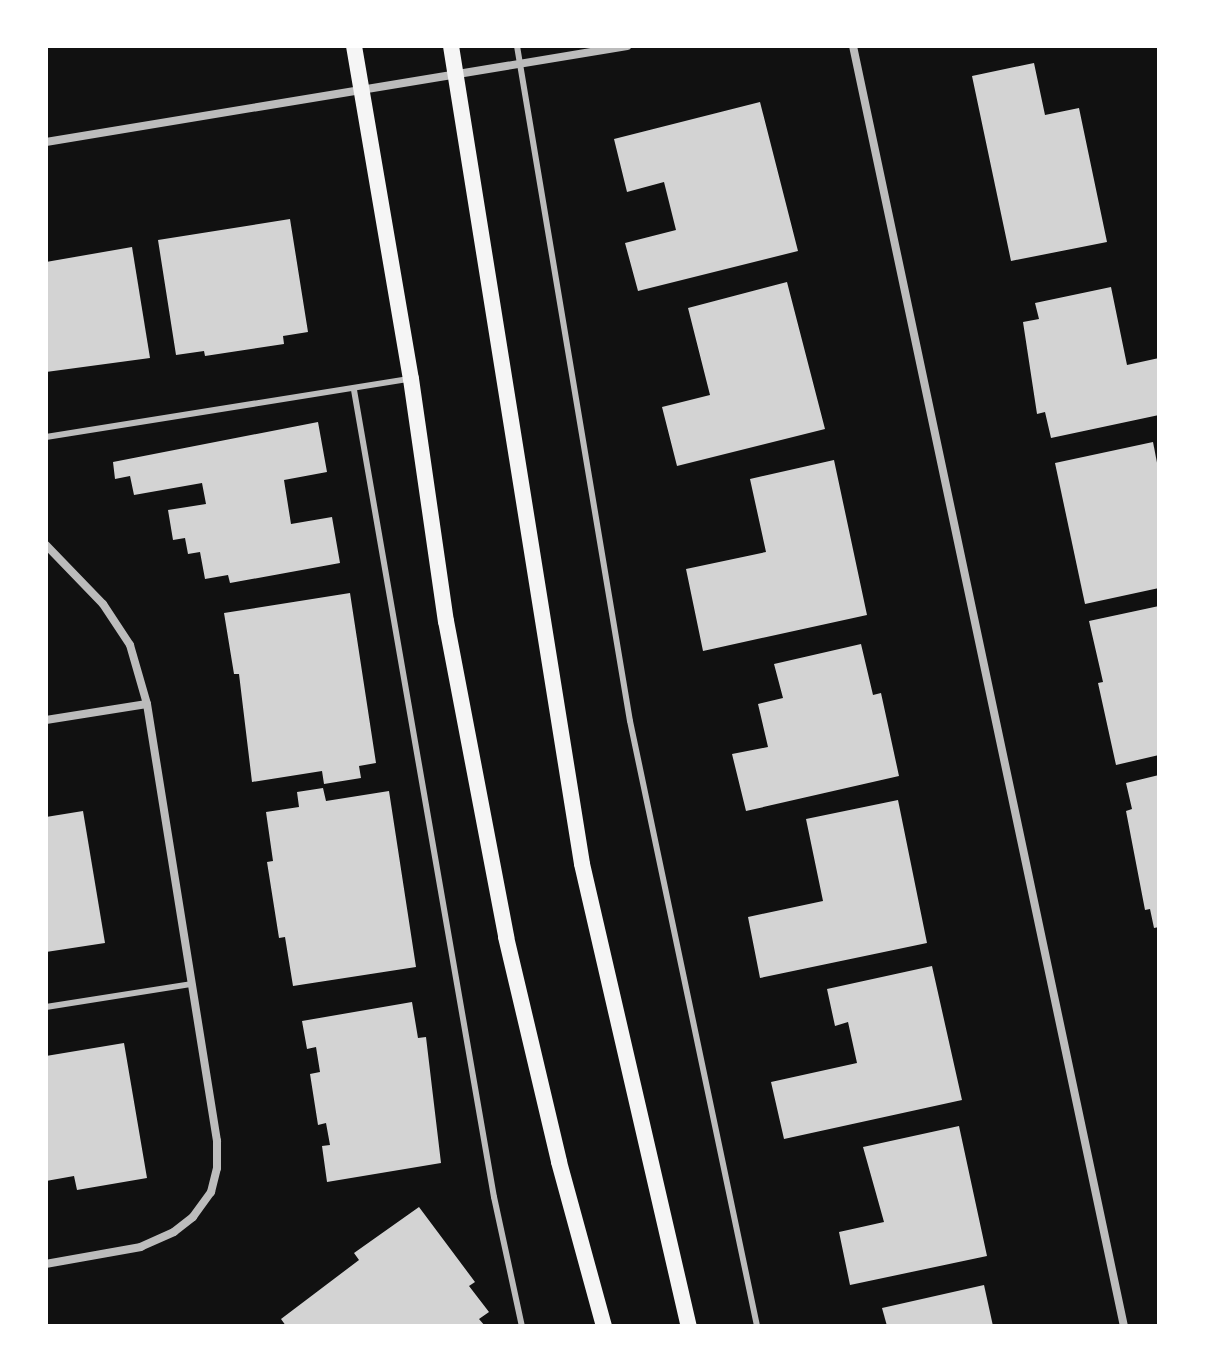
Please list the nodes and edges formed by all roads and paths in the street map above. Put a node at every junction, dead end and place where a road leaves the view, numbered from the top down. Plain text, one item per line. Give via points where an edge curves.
1 (354, 46) edge
2 (451, 46) edge
3 (517, 46) edge
4 (627, 46) edge
5 (853, 46) edge
6 (520, 64) junction
7 (456, 76) junction
8 (362, 92) junction
9 (46, 142) edge
10 (411, 379) junction
11 (354, 390) junction
12 (46, 437) edge
13 (46, 545) edge
14 (147, 704) junction
15 (46, 720) edge
16 (192, 984) junction
17 (46, 1007) edge
18 (46, 1264) edge
19 (522, 1326) edge
20 (604, 1326) edge
21 (689, 1326) edge
22 (757, 1326) edge
23 (1124, 1326) edge

1 - 8 main road
2 - 7 main road
3 - 6 lane
4 - 6 street
5 - 23 street
6 - 7 street
6 - 22 lane via 630,721
7 - 8 street
7 - 21 main road via 582,864
8 - 9 street
8 - 10 main road
10 - 11 lane
10 - 20 main road via 446,621 506,937
11 - 12 lane
11 - 19 lane via 494,1197
13 - 14 street via 103,604 123,635
14 - 15 street
14 - 16 street
16 - 17 lane
16 - 18 street via 217,1141 211,1192 174,1232 141,1247

